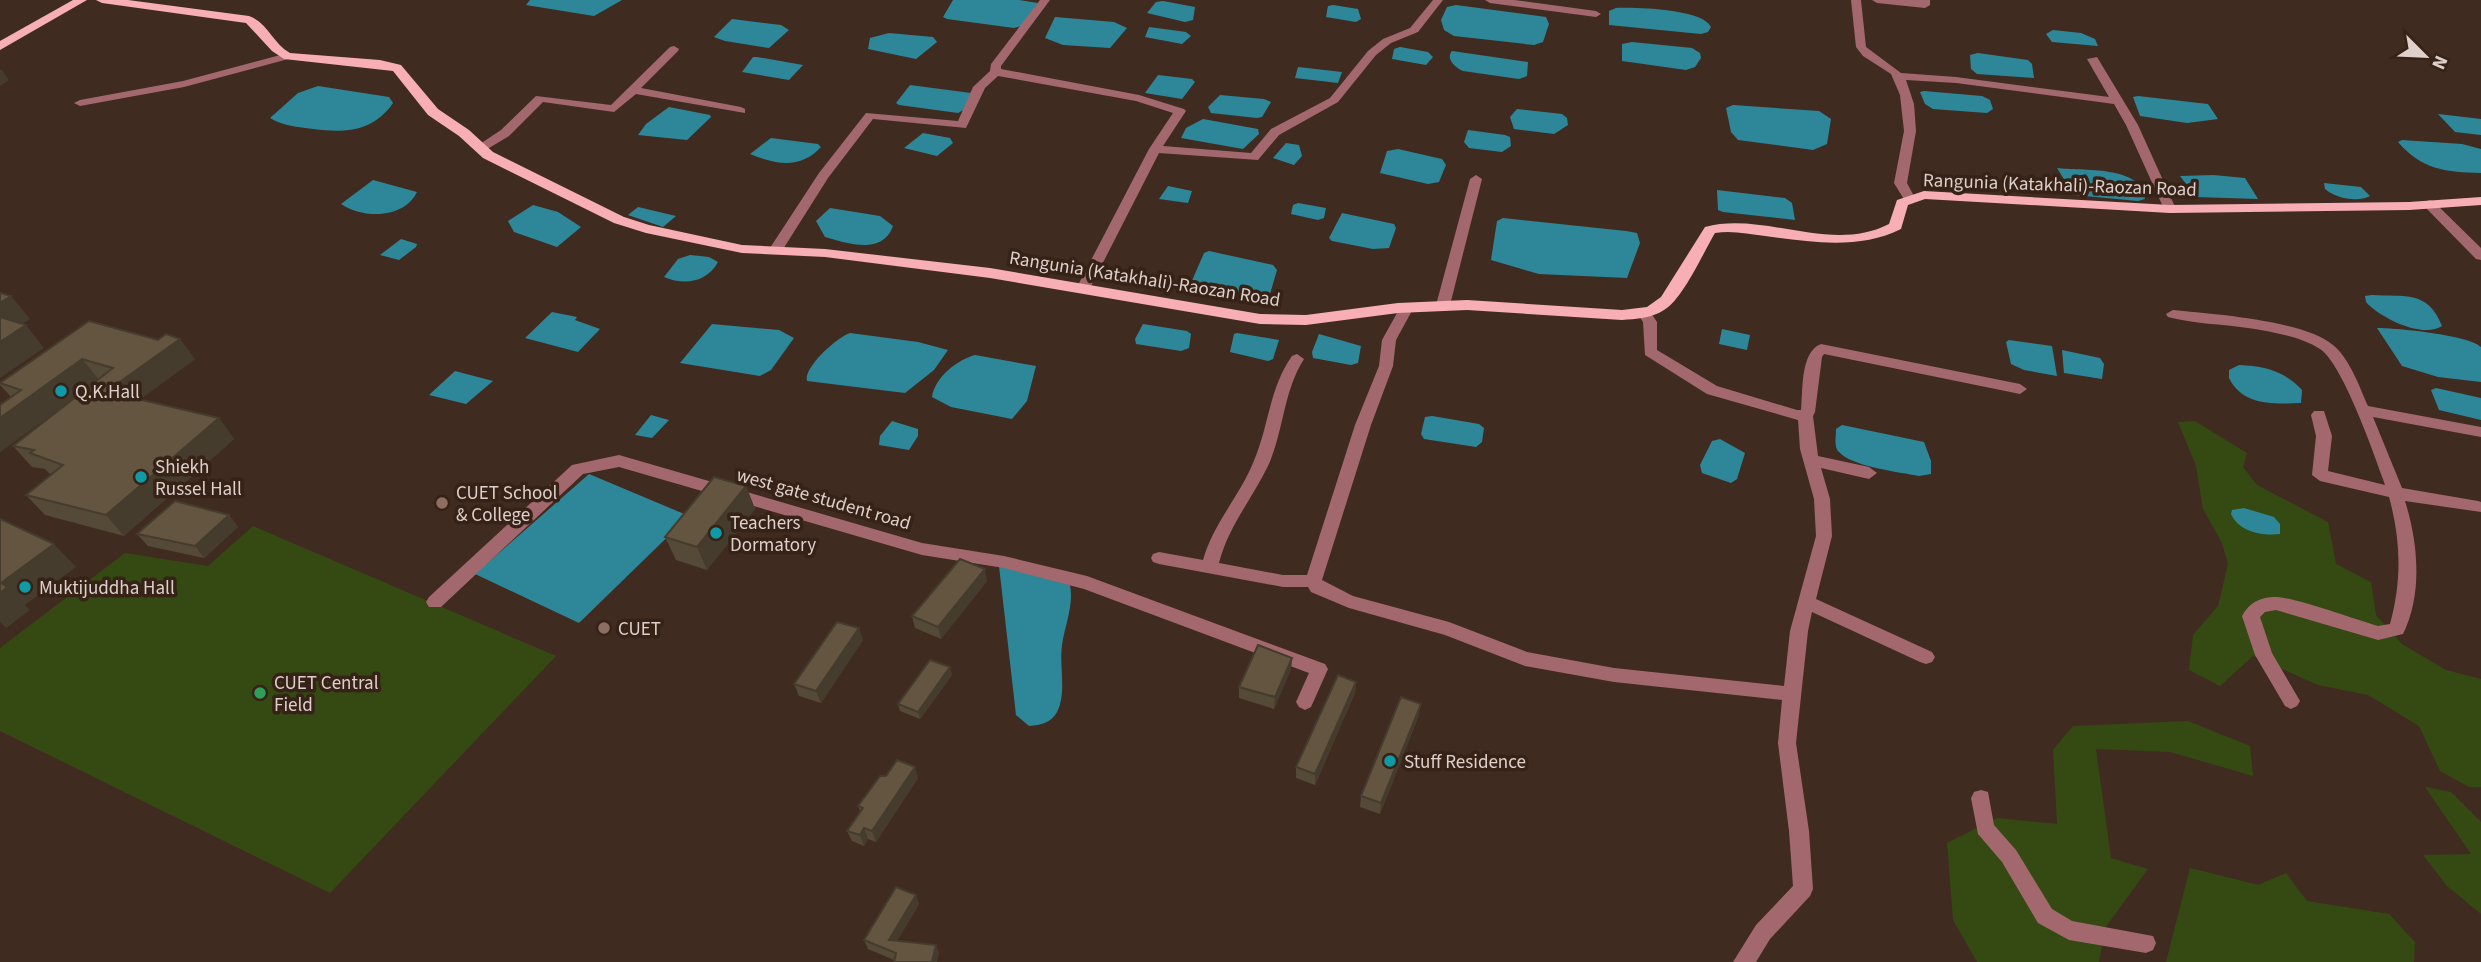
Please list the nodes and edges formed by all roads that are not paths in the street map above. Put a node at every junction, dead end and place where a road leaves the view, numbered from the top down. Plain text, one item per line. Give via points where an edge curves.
1 (82, 0) edge
2 (102, 0) edge
3 (1045, 0) edge
4 (1437, 0) edge
5 (1490, 0) edge
6 (1856, 0) edge
7 (1877, 0) edge
8 (1925, 0) edge
9 (1595, 14) dead end
10 (0, 46) edge
11 (674, 49) dead end
12 (288, 56) junction
13 (2093, 60) dead end
14 (996, 72) junction
15 (1901, 76) junction
16 (634, 90) junction
17 (2116, 102) junction
18 (80, 103) dead end
19 (741, 111) dead end
20 (480, 148) junction
21 (1155, 149) junction
22 (1476, 179) dead end
23 (1909, 198) junction
24 (2481, 201) edge
25 (2429, 205) junction
26 (2171, 209) junction
27 (775, 251) junction
28 (2481, 256) edge
29 (1084, 287) junction
30 (1443, 305) junction
31 (1408, 307) junction
32 (1644, 313) junction
33 (2173, 314) dead end
34 (1297, 359) dead end
35 (2020, 388) dead end
36 (2362, 410) junction
37 (1805, 415) junction
38 (2319, 415) dead end
39 (2481, 432) edge
40 (1811, 460) junction
41 (1869, 473) dead end
42 (2395, 493) junction
43 (2478, 507) dead end
44 (1159, 558) dead end
45 (1209, 567) junction
46 (1313, 581) junction
47 (435, 602) dead end
48 (1805, 602) junction
49 (1926, 657) dead end
50 (1792, 694) junction
51 (2291, 701) dead end
52 (1305, 702) dead end
53 (1981, 798) dead end
54 (2146, 943) dead end
55 (1745, 962) edge

1 - 10 main road
2 - 12 main road via 253,22 275,49
3 - 14 street via 995,66
4 - 21 street via 1414,30 1372,53 1335,100 1275,132 1254,157
5 - 9 street
6 - 15 street via 1861,47
7 - 8 street via 1925,5
11 - 16 street
12 - 18 street via 184,84
12 - 20 main road, Rangunia (Katakhali)-Raozan Road via 397,68 433,112
13 - 17 street
14 - 21 street via 1180,109
14 - 27 street via 978,90 962,125 870,115 823,176
15 - 17 street
15 - 23 street via 1910,134 1900,183
16 - 19 street
16 - 20 street via 614,109 540,98 505,132
17 - 26 street
20 - 27 main road, Rangunia (Katakhali)-Raozan Road via 627,223 716,246
21 - 29 street
22 - 30 street
23 - 26 main road, Rangunia (Katakhali)-Raozan Road via 1931,195
23 - 32 main road, Rangunia (Katakhali)-Raozan Road via 1899,208 1896,226 1882,233 1826,236 1723,227 1710,230 1667,300
24 - 25 main road, Rangunia (Katakhali)-Raozan Road
25 - 26 main road, Rangunia (Katakhali)-Raozan Road
25 - 28 street
27 - 29 main road, Rangunia (Katakhali)-Raozan Road via 939,266
29 - 31 main road, Rangunia (Katakhali)-Raozan Road via 1260,319 1306,320
30 - 31 main road, Rangunia (Katakhali)-Raozan Road
30 - 32 main road, Rangunia (Katakhali)-Raozan Road
31 - 46 street via 1389,340 1386,366
32 - 37 street via 1650,323 1650,352 1698,383
33 - 36 street via 2247,324 2324,345
34 - 45 street via 1284,380 1266,453 1214,543
35 - 37 street via 1821,349 1815,356
36 - 39 street
36 - 42 street
37 - 40 street
38 - 42 street via 2324,436 2320,475
40 - 41 street
40 - 48 street via 1822,499 1825,536
42 - 43 street
42 - 51 street via 2403,524 2407,585 2397,629 2378,633 2276,603 2260,606 2251,616 2264,655
44 - 45 street
45 - 46 street via 1283,581
46 - 50 street via 1349,601 1449,629 1525,659 1614,675
47 - 52 street, west gate student road via 578,469 619,461 922,549 1004,562 1087,583 1319,669
48 - 49 street
48 - 50 street
50 - 55 street via 1787,743 1802,889 1763,932
53 - 54 street via 1985,828 2009,856 2045,916 2069,930

